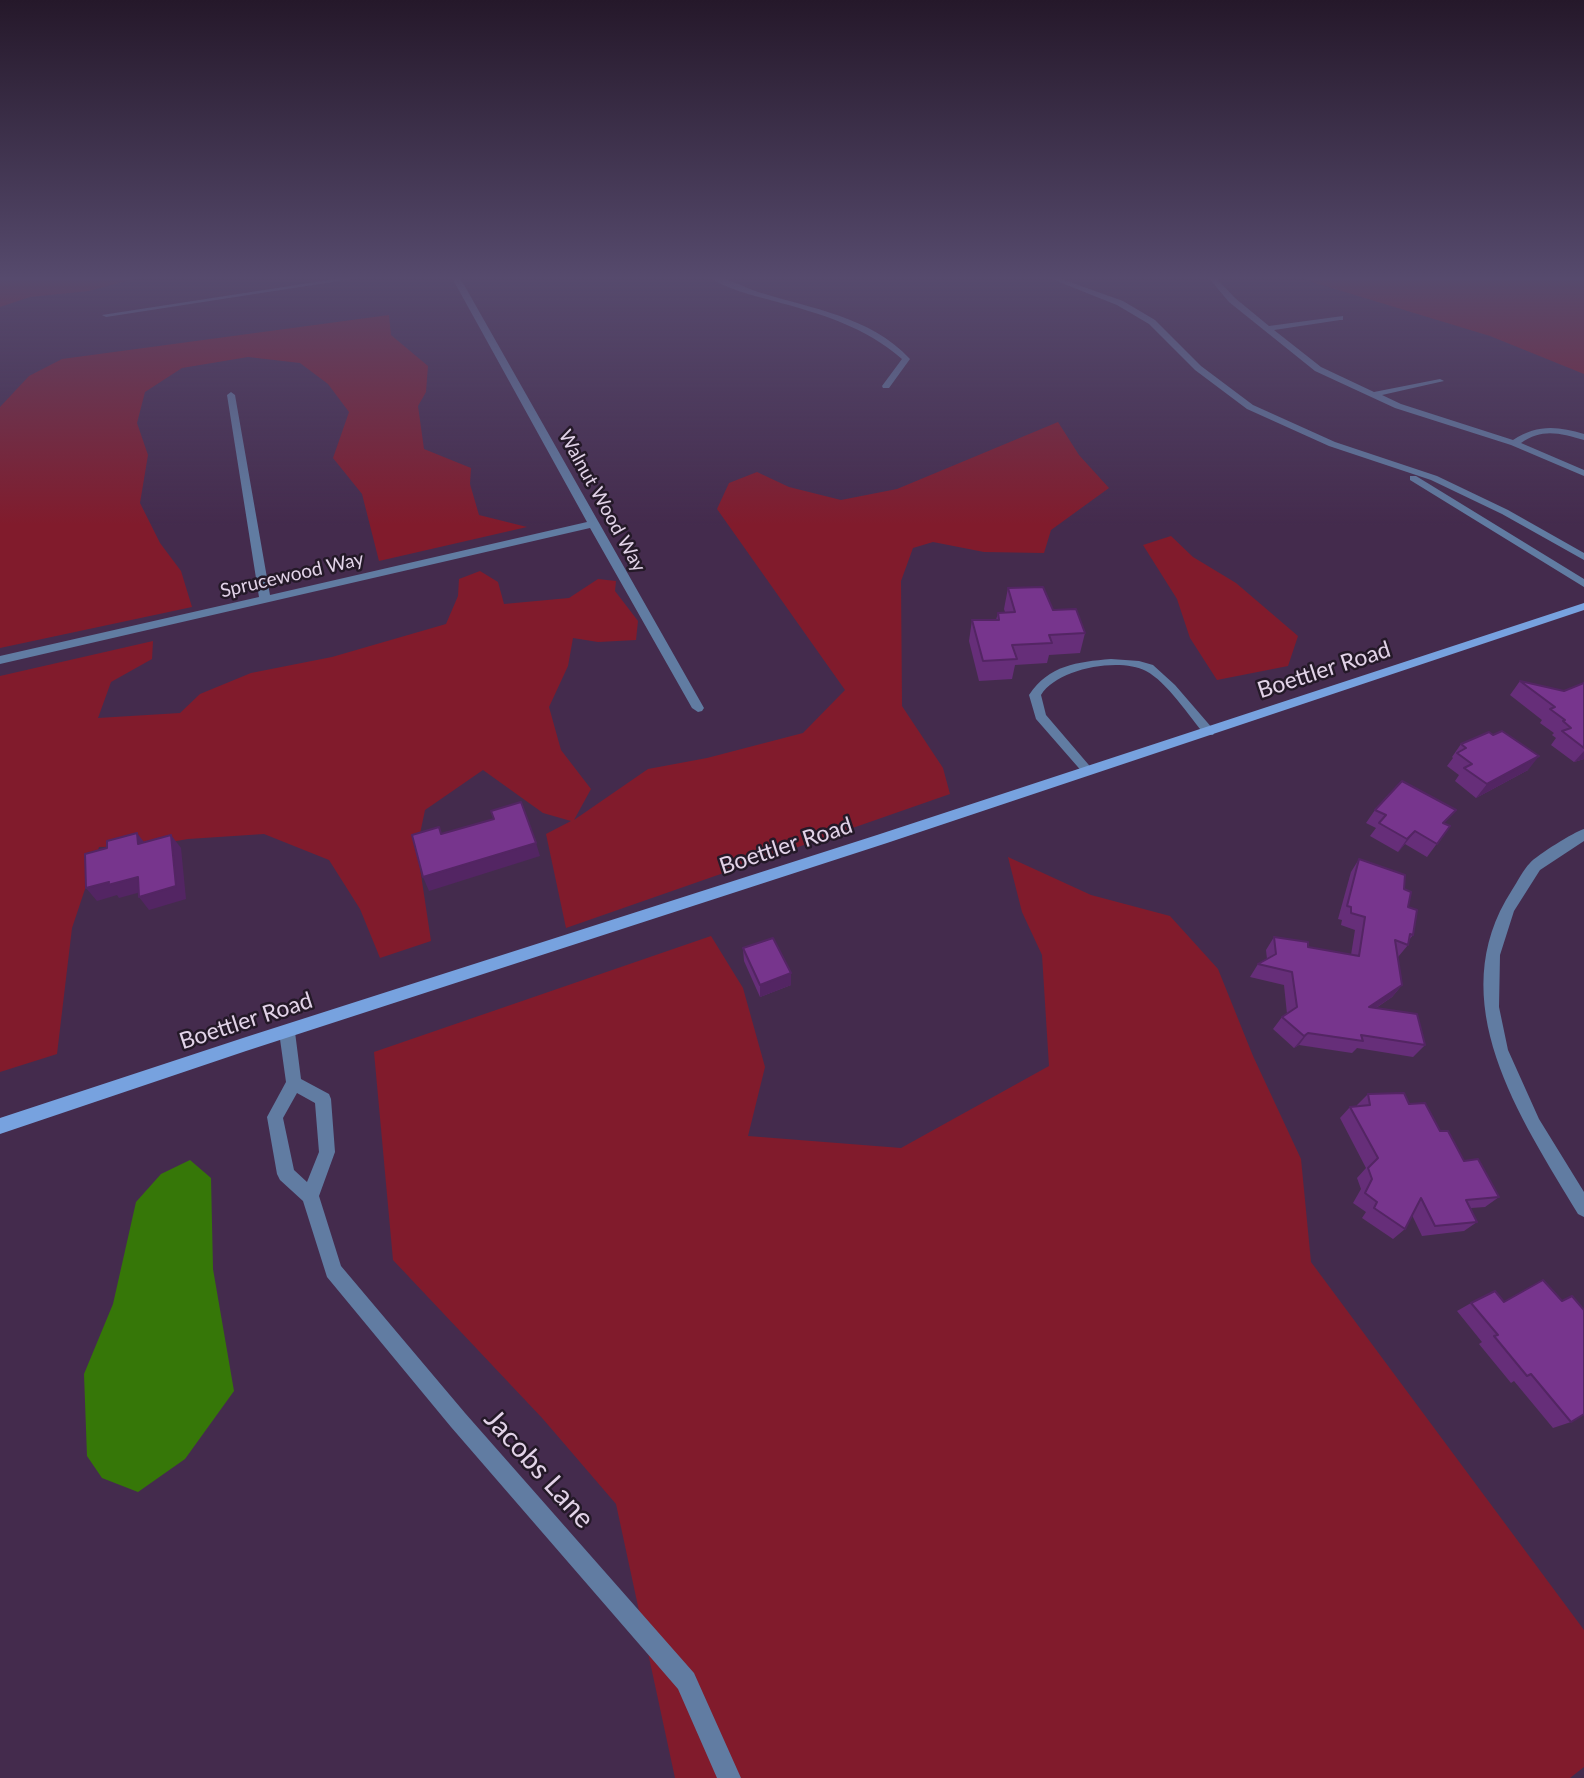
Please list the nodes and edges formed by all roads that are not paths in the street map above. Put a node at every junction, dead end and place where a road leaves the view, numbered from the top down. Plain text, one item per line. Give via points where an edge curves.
1 (501, 359) edge
2 (906, 359) edge
3 (1189, 359) edge
4 (1306, 359) edge
5 (1440, 381) dead end
6 (886, 386) dead end
7 (231, 395) dead end
8 (1372, 395) junction
9 (1584, 437) edge
10 (1514, 443) junction
11 (1384, 462) junction
12 (1584, 473) edge
13 (593, 524) junction
14 (1584, 557) edge
15 (1584, 584) edge
16 (265, 599) junction
17 (1584, 606) edge
18 (0, 660) edge
19 (698, 708) dead end
20 (1209, 732) junction
21 (1088, 771) junction
22 (1584, 834) edge
23 (288, 1032) junction
24 (294, 1083) junction
25 (0, 1126) edge
26 (310, 1196) junction
27 (1584, 1208) edge
28 (729, 1778) edge

1 - 13 street, Walnut Wood Way
2 - 6 street
3 - 11 street via 1250,407
4 - 8 street
5 - 8 street
7 - 16 street
8 - 10 street
9 - 10 street via 1545,428
10 - 12 street
11 - 14 street via 1477,498
11 - 15 street
13 - 16 street, Sprucewood Way
13 - 19 street, Walnut Wood Way
16 - 18 street, Sprucewood Way
17 - 20 street, Boettler Road
20 - 21 street, Boettler Road
20 - 21 street via 1151,669 1133,664 1068,669 1045,680 1035,695 1040,716
21 - 23 street, Boettler Road
22 - 27 street via 1535,866 1507,910 1493,955 1491,1007 1500,1050 1533,1124
23 - 24 street
23 - 25 street, Boettler Road
24 - 26 street, Jacobs Lane via 275,1117 286,1174
24 - 26 street via 323,1099 327,1152
26 - 28 street, Jacobs Lane via 333,1271 686,1681

